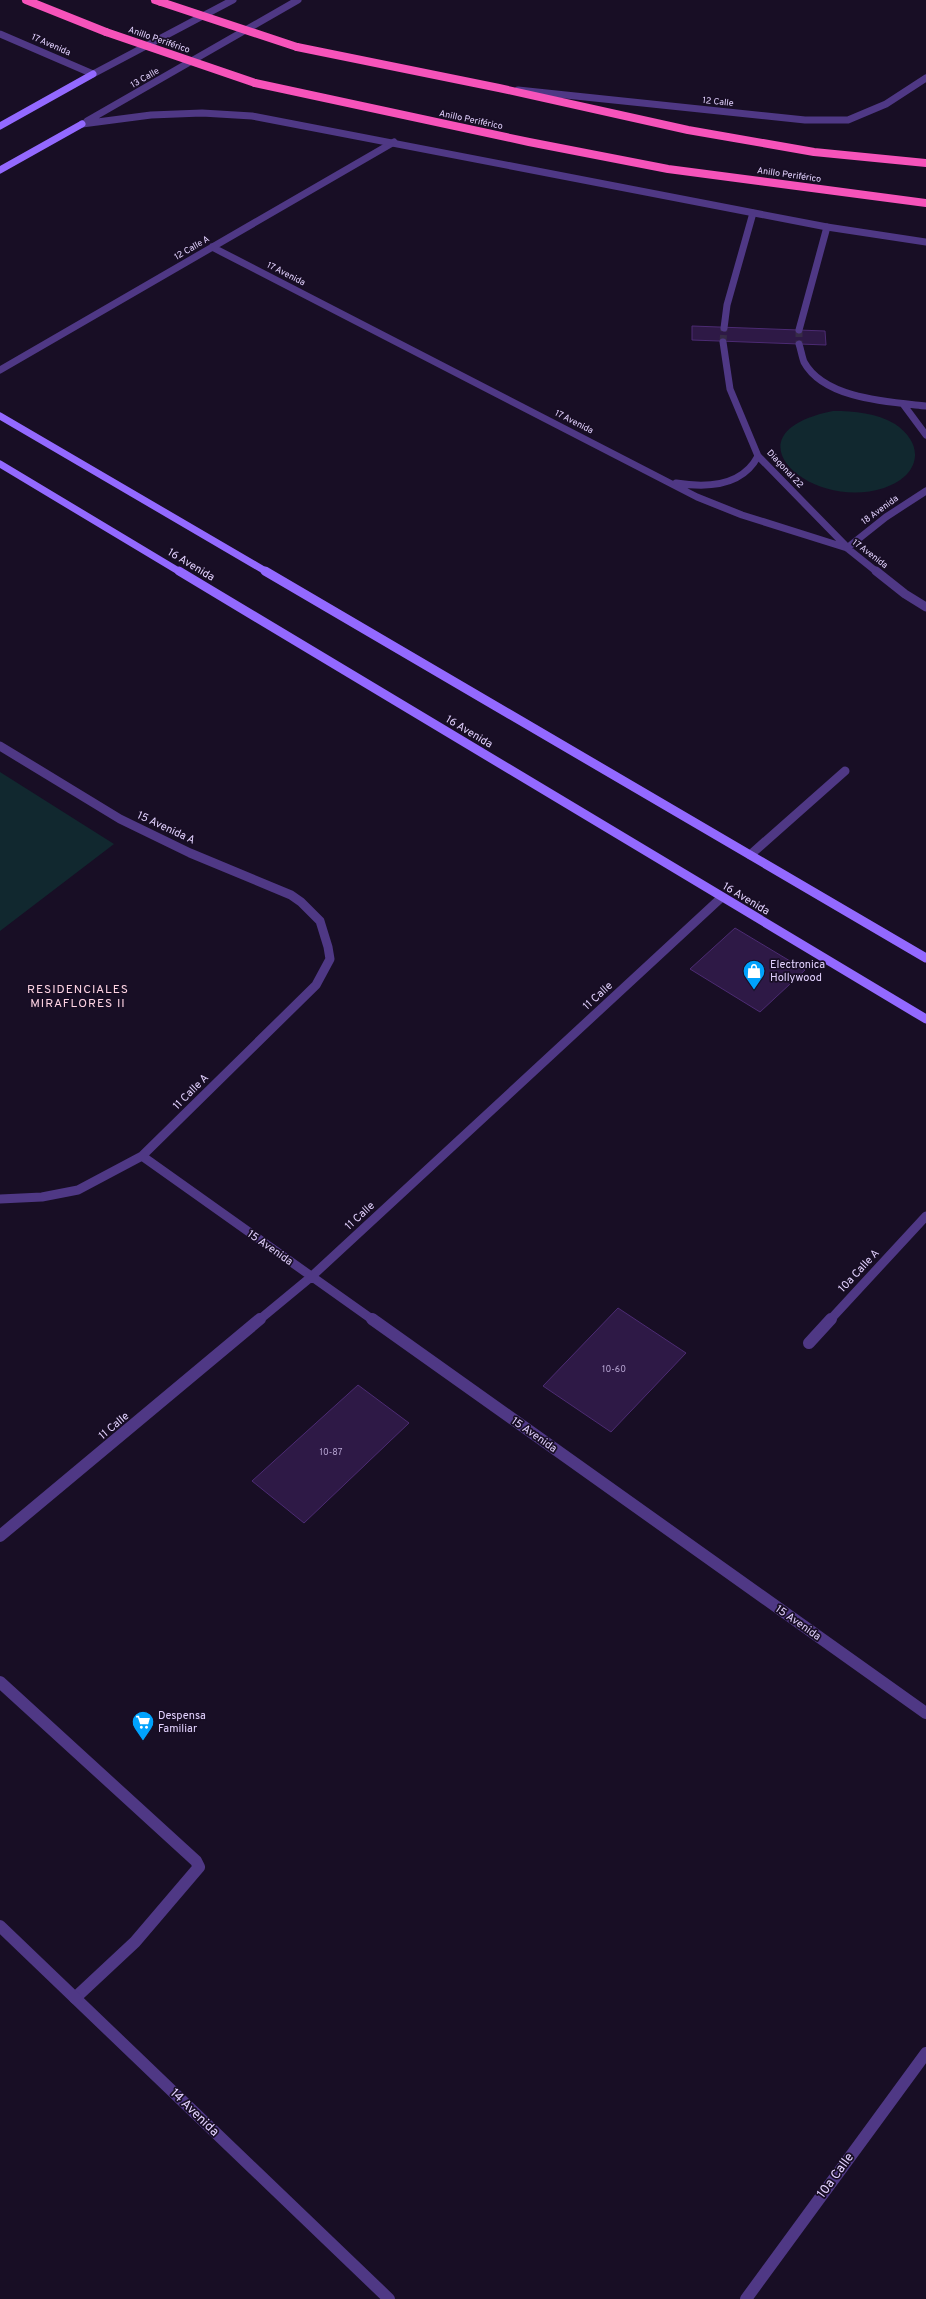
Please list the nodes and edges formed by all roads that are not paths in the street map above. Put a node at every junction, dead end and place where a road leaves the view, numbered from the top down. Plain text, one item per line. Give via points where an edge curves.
1 (26, 0) edge
2 (233, 0) edge
3 (298, 0) edge
4 (158, 1) edge
5 (0, 34) edge
6 (93, 74) junction
7 (926, 78) edge
8 (499, 88) junction
9 (82, 124) junction
10 (0, 126) edge
11 (394, 142) junction
12 (926, 163) edge
13 (0, 170) edge
14 (926, 203) edge
15 (753, 213) junction
16 (828, 227) junction
17 (926, 242) edge
18 (212, 247) junction
19 (724, 328) tunnel mouth
20 (799, 330) tunnel mouth
21 (723, 342) tunnel mouth
22 (799, 344) tunnel mouth
23 (0, 370) edge
24 (903, 404) junction
25 (926, 406) edge
26 (0, 416) edge
27 (926, 435) edge
28 (758, 456) junction
29 (0, 464) edge
30 (664, 480) junction
31 (926, 491) edge
32 (847, 548) junction
33 (926, 607) edge
34 (0, 746) edge
35 (845, 771) dead end
36 (750, 855) junction
37 (722, 897) junction
38 (323, 925) joint
39 (926, 958) edge
40 (926, 1019) edge
41 (142, 1156) junction
42 (1, 1199) edge
43 (926, 1216) edge
44 (311, 1277) junction
45 (809, 1343) dead end
46 (0, 1536) edge
47 (0, 1682) edge
48 (926, 1713) edge
49 (0, 1926) edge
50 (75, 1998) junction
51 (926, 2053) edge
52 (389, 2299) edge
53 (746, 2299) edge

1 - 14 highway, Anillo Periférico, bridge via 106,32 255,83 668,169
2 - 6 street
3 - 9 street, 13 Calle
4 - 8 highway, bridge via 297,47
5 - 6 street, 17 Avenida
6 - 10 main road
7 - 8 street, 12 Calle via 886,104 848,120 805,120
8 - 12 highway via 688,130 814,152
9 - 11 street via 151,115 202,113 252,116
9 - 13 main road, 13 Calle
11 - 15 street
11 - 18 street, 12 Calle A
15 - 16 street
15 - 19 street via 727,305
16 - 17 street
16 - 20 street
18 - 23 street, 12 Calle A
18 - 30 street, 17 Avenida
21 - 28 street, Diagonal 22 via 730,389
22 - 24 street via 809,371 832,387 865,399
24 - 25 street
24 - 27 street
26 - 36 main road
28 - 30 street via 750,469 733,479 712,485 688,485
28 - 32 street, Diagonal 22
29 - 37 main road, 16 Avenida
30 - 32 street, 17 Avenida via 697,497 742,514
31 - 32 street, 18 Avenida via 886,517
32 - 33 street, 17 Avenida via 905,594
34 - 38 street, 15 Avenida A via 120,819 190,853 291,895 304,904
35 - 36 street
36 - 39 main road
37 - 40 main road, 16 Avenida
37 - 44 street, 11 Calle
38 - 41 street, 11 Calle A via 330,959 316,986
41 - 42 street, 11 Calle A via 78,1190 42,1197
41 - 44 street, 15 Avenida
43 - 45 street, 10a Calle A
44 - 46 street, 11 Calle
44 - 48 street, 15 Avenida
47 - 50 street via 199,1867 135,1942
49 - 50 street, 14 Avenida
50 - 52 street, 14 Avenida
51 - 53 street, 10a Calle

